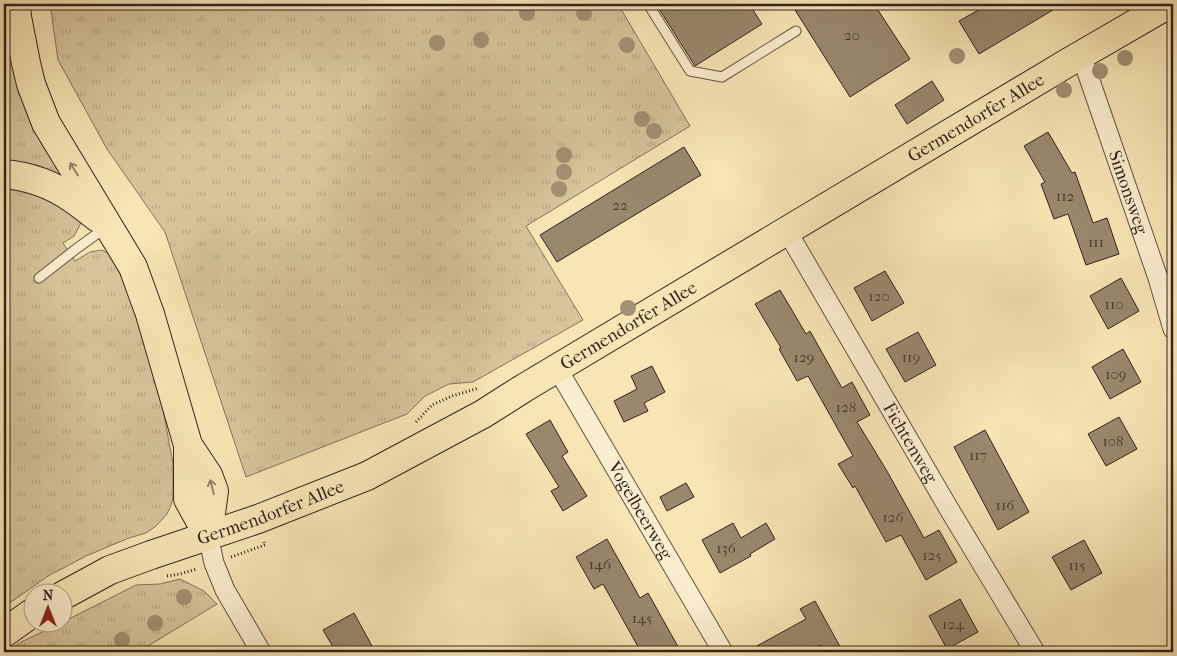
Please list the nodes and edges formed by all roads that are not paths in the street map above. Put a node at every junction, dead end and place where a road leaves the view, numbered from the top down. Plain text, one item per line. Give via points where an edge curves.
1 (16, 4) edge
2 (648, 4) edge
3 (1169, 4) edge
4 (796, 31) dead end
5 (1079, 56) junction
6 (4, 174) edge
7 (107, 226) junction
8 (787, 231) junction
9 (39, 278) dead end
10 (1173, 329) edge
11 (557, 368) junction
12 (208, 535) junction
13 (72, 591) edge
14 (22, 620) edge
15 (4, 633) edge
16 (261, 652) edge
17 (723, 652) edge
18 (1035, 652) edge

7 -> 1 main road via 46,123 31,84
2 - 4 lane via 690,71 722,77
3 - 5 main road, Germendorfer Allee
5 - 8 main road, Germendorfer Allee
5 - 10 street, Simonsweg
6 - 7 main road via 54,188 73,198
7 - 9 lane
7 - 12 main road via 133,267 150,314 188,445 188,499
8 - 11 main road, Germendorfer Allee
8 - 18 street, Fichtenweg
11 - 12 main road, Germendorfer Allee via 483,414 367,476
11 - 17 street, Vogelbeerweg
12 - 13 main road, Germendorfer Allee via 110,570
12 - 16 street via 214,563 225,590
14 - 15 main road

